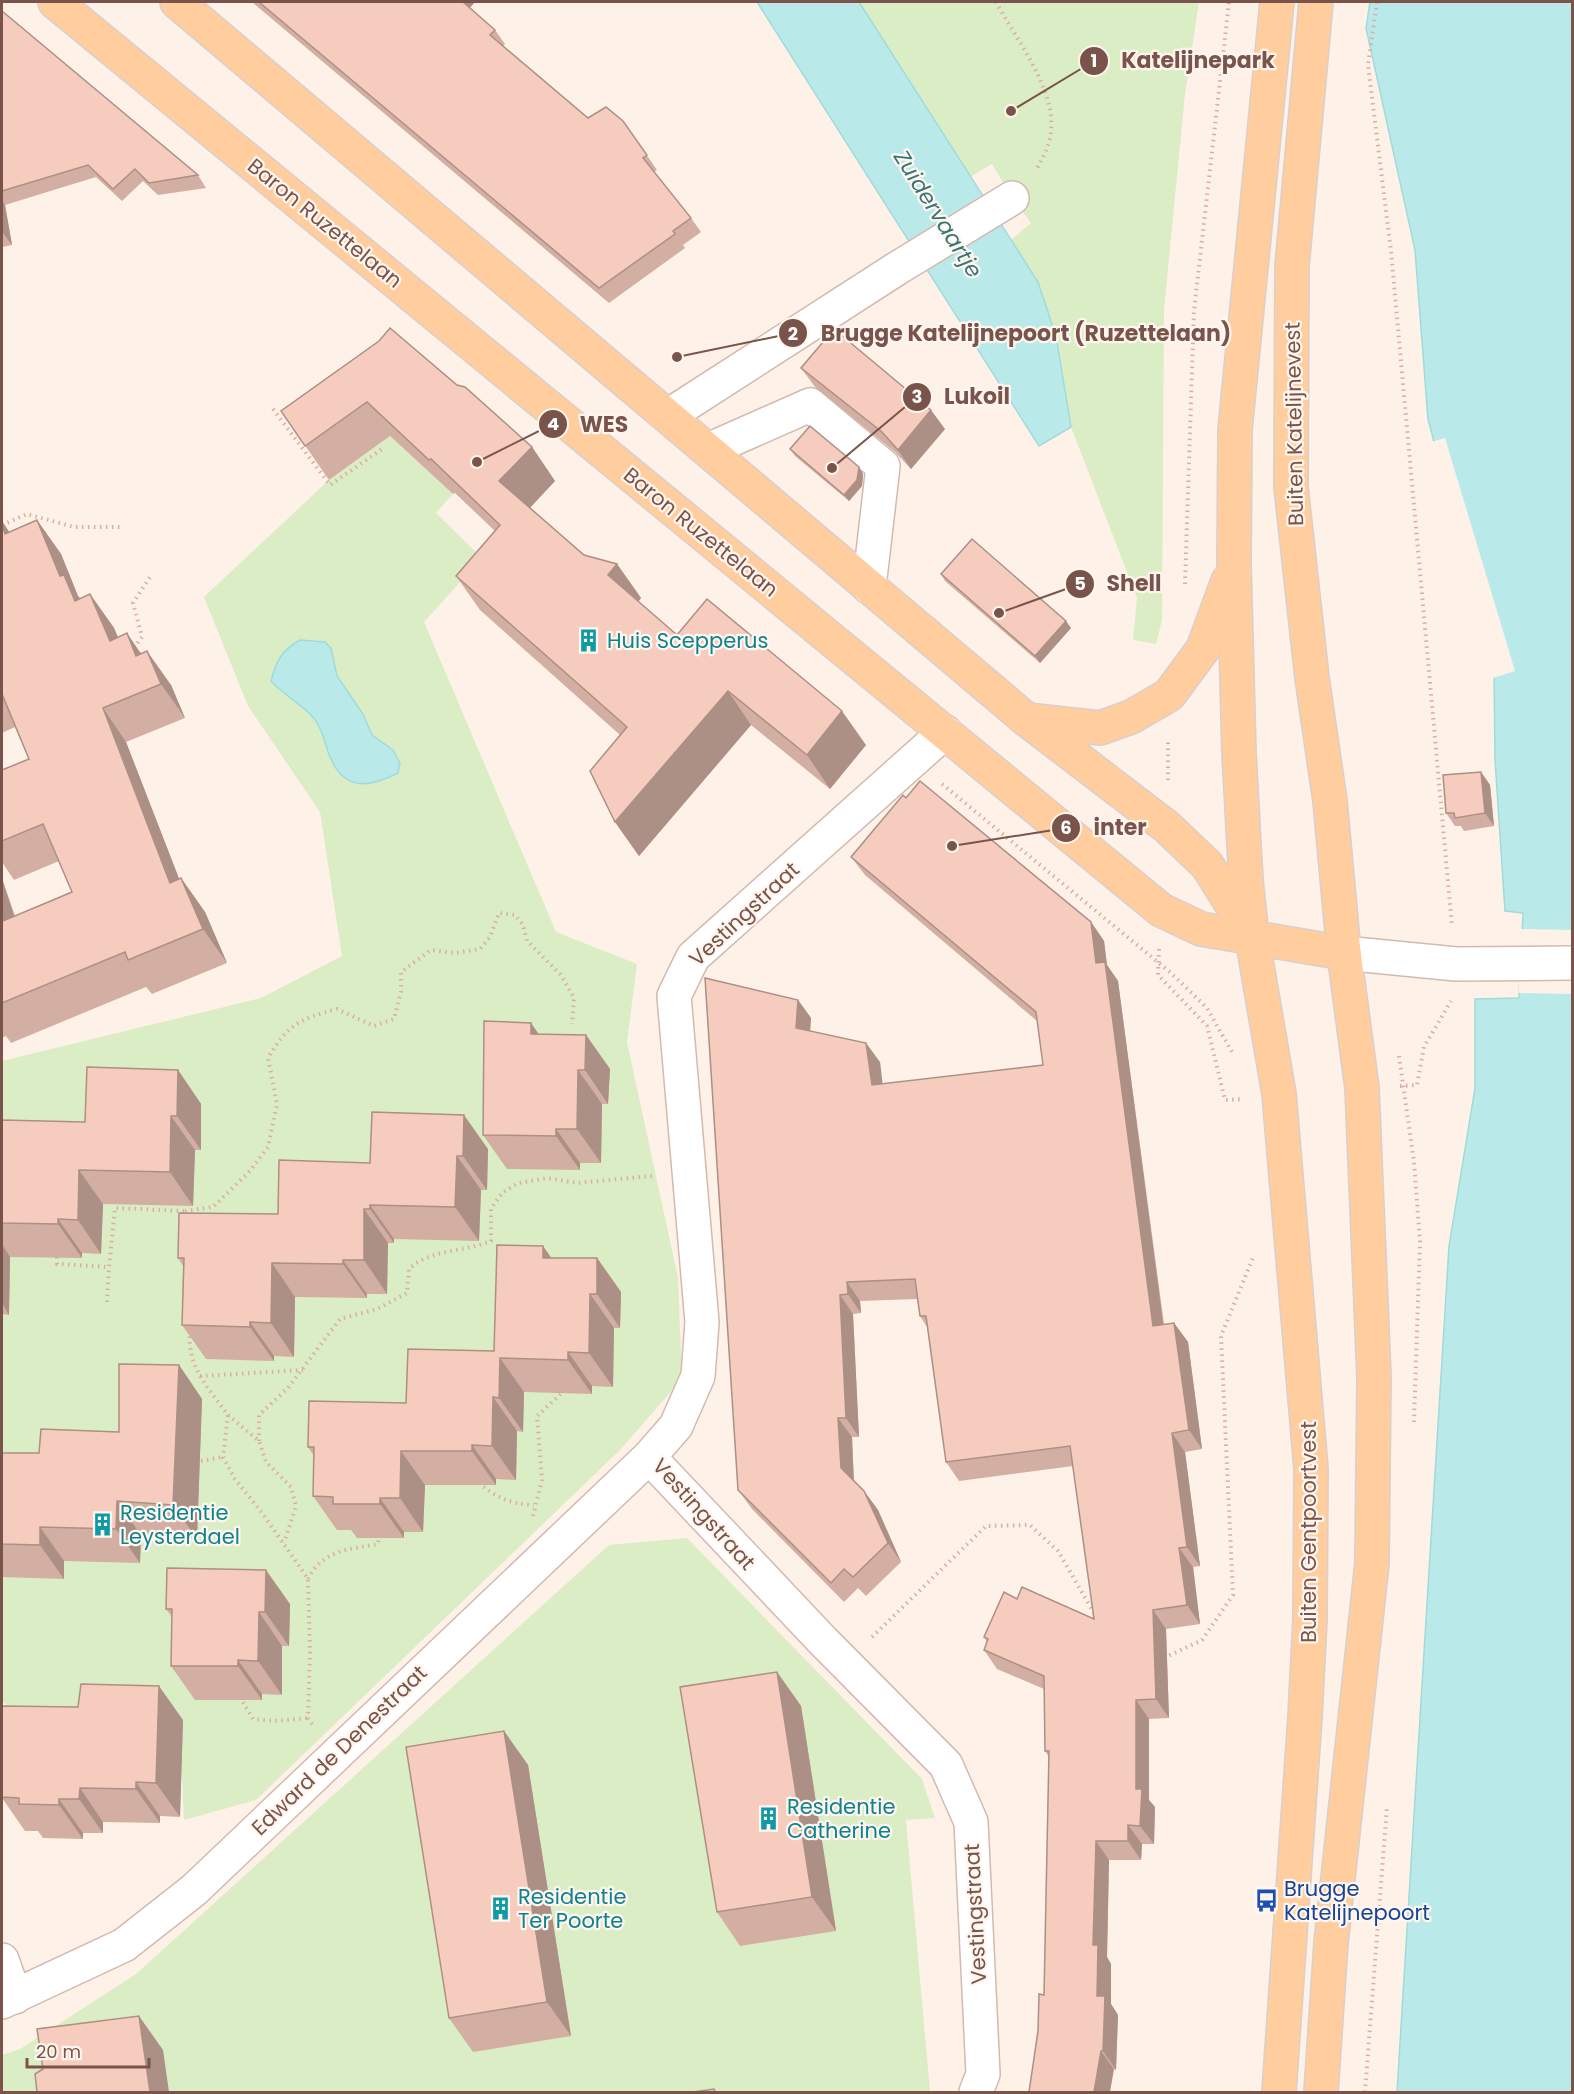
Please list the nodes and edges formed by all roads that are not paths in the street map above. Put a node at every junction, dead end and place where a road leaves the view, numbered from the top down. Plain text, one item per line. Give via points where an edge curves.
1 (55, 2) edge
2 (177, 2) edge
3 (1276, 2) edge
4 (1316, 2) edge
5 (1012, 198) road end
6 (668, 416) junction
7 (708, 450) junction
8 (1234, 564) junction
9 (869, 587) junction
10 (1027, 720) junction
11 (945, 732) junction
12 (1252, 938) junction
13 (1344, 952) junction
14 (1572, 963) edge
15 (649, 1457) junction
16 (2, 1960) edge
17 (8, 2000) edge
18 (976, 2092) edge
19 (1278, 2092) edge
20 (1321, 2092) edge

1 - 11 main road, Baron Ruzettelaan
2 - 6 main road
3 - 8 main road via 1235,430
4 - 13 main road, Buiten Katelijnevest via 1292,266 1291,487 1330,801
5 - 6 street
6 - 7 main road
7 - 9 main road
7 - 9 street via 810,405 883,466
8 - 10 main road via 1203,649 1169,695 1131,717 1100,728
8 - 12 main road via 1239,753
9 - 10 main road
10 - 12 main road via 1167,827 1207,865
11 - 12 main road, Baron Ruzettelaan via 1161,910 1201,929
11 - 15 street, Vestingstraat via 693,957 681,975 674,996 702,1322 698,1377 676,1426
12 - 13 main road, Baron Ruzettelaan
12 - 19 main road, Buiten Gentpoortvest via 1279,1094 1311,1469 1305,1717
13 - 14 street, Baron Ruzettelaan via 1456,964
13 - 20 main road via 1362,1088 1374,1377 1372,1563 1331,1943
15 - 17 street, Edward de Denestraat via 194,1890 124,1945
15 - 18 street, Vestingstraat via 946,1765 971,1822 983,2074
16 - 17 street

